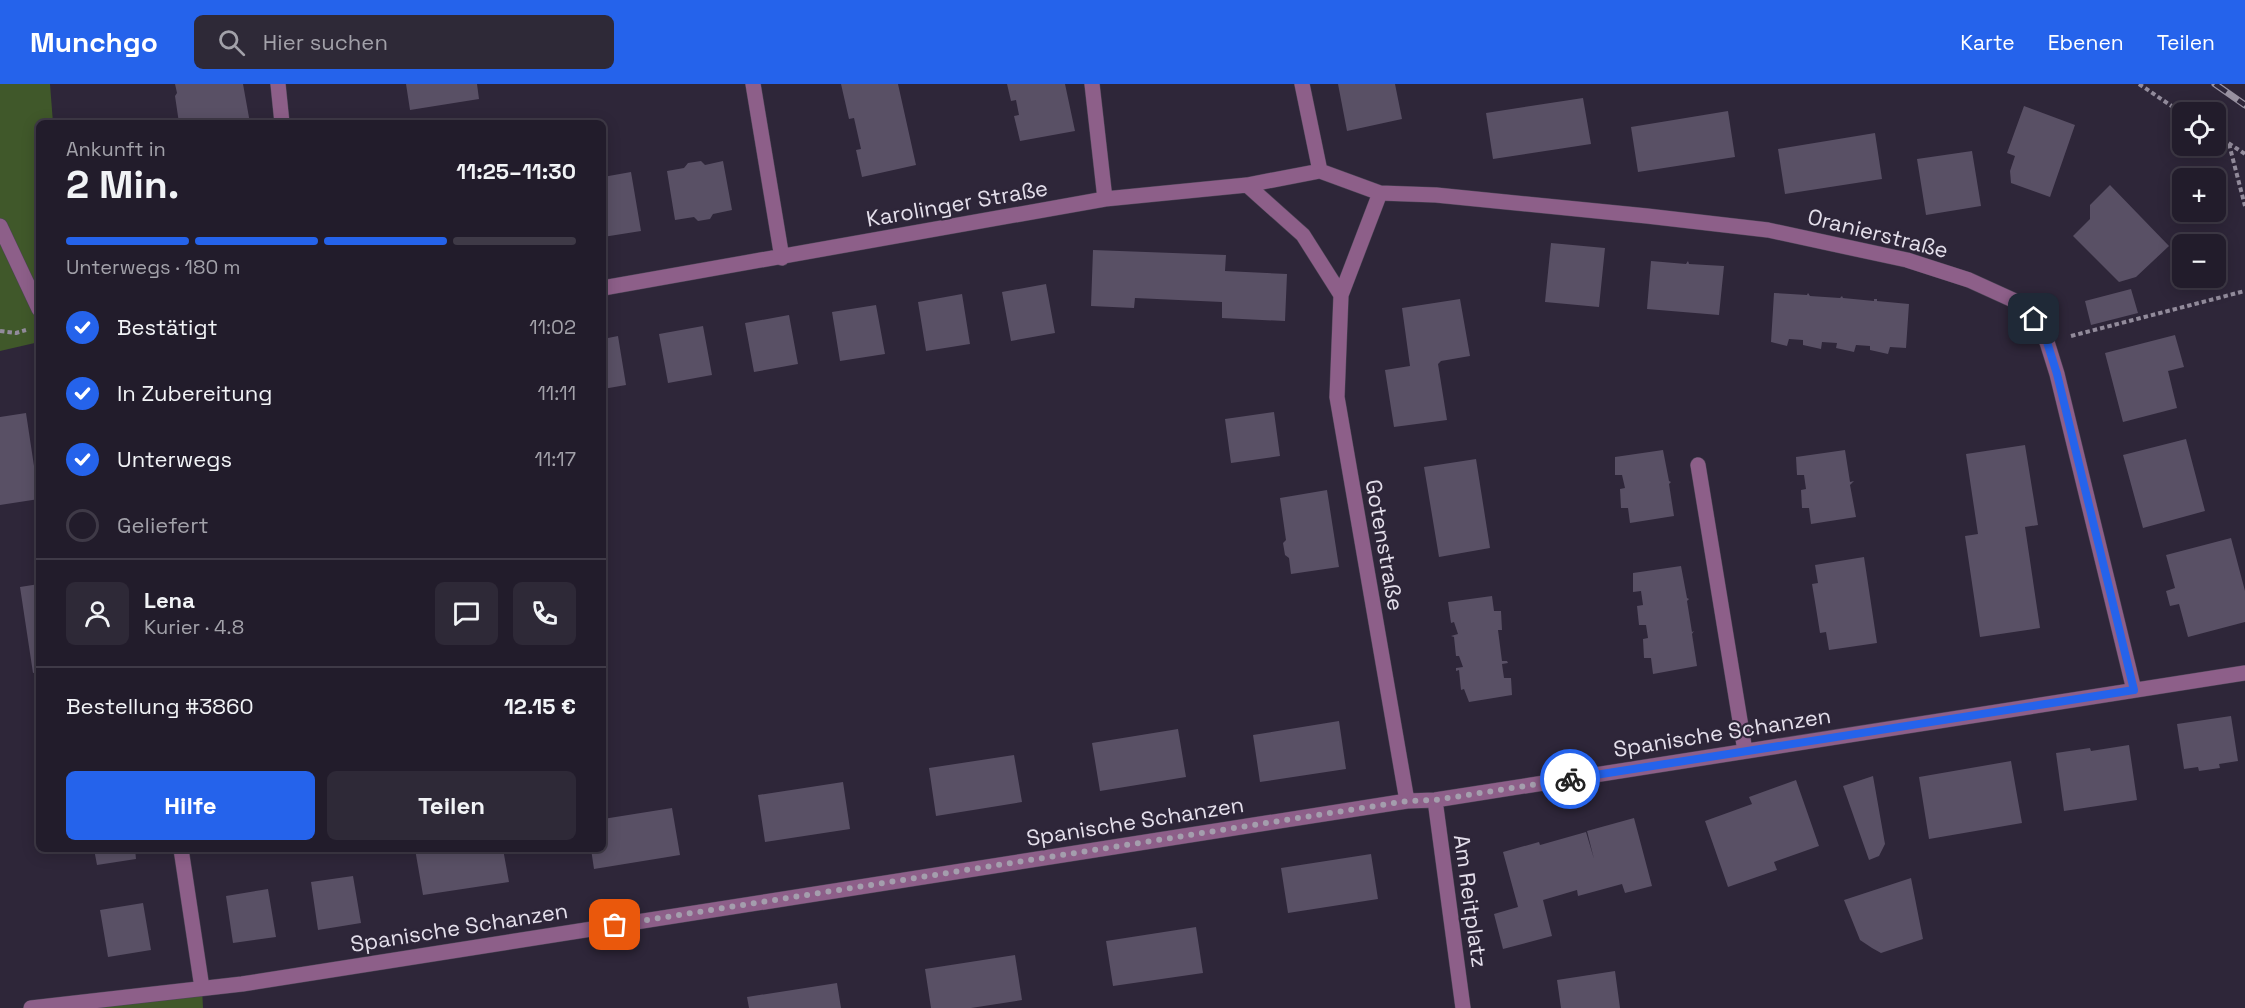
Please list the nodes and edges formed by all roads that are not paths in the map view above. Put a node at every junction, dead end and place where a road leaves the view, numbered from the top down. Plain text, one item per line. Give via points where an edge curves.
1 (278, 84) edge
2 (753, 84) edge
3 (1092, 84) edge
4 (1302, 84) edge
5 (282, 120) edge
6 (1320, 171) junction
7 (1247, 185) junction
8 (1380, 193) junction
9 (1105, 199) junction
10 (0, 226) edge
11 (782, 258) junction
12 (606, 287) edge
13 (1341, 295) junction
14 (36, 303) edge
15 (1698, 465) dead end
16 (2245, 674) edge
17 (2134, 690) junction
18 (1745, 751) junction
19 (1435, 800) junction
20 (1407, 801) junction
21 (181, 852) edge
22 (201, 988) junction
23 (32, 1008) edge
24 (1463, 1008) edge

1 - 5 street
2 - 11 street
3 - 9 street
4 - 6 street
6 - 7 street, Karolinger Straße
6 - 8 street, Oranierstraße
7 - 9 street, Karolinger Straße
7 - 13 street via 1304,235
8 - 13 street, Gotenstraße
8 - 17 street, Oranierstraße via 1447,196 1768,230 1907,260 1969,280 2013,300 2034,319 2047,342 2057,374
9 - 11 street, Karolinger Straße
10 - 14 street
11 - 12 street, Karolinger Straße
13 - 20 street, Gotenstraße via 1337,397
15 - 18 street
16 - 17 street, Spanische Schanzen
17 - 18 street, Spanische Schanzen
18 - 19 street, Spanische Schanzen
19 - 20 street, Spanische Schanzen
19 - 24 street, Am Reitplatz
20 - 22 street, Spanische Schanzen
21 - 22 street
22 - 23 street, Spanische Schanzen

